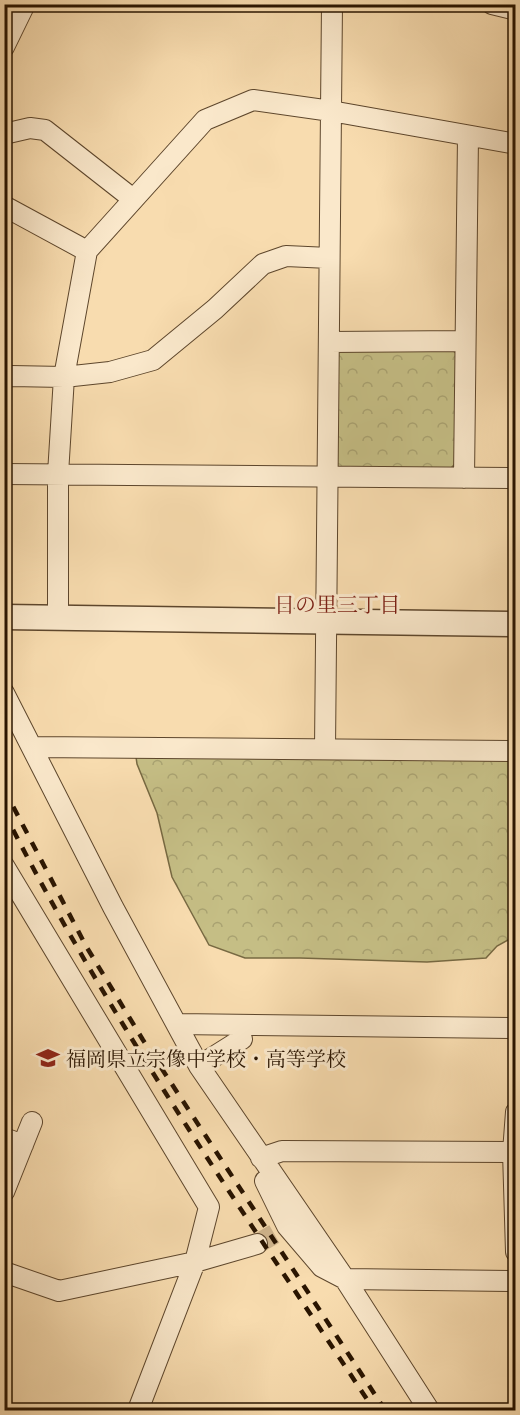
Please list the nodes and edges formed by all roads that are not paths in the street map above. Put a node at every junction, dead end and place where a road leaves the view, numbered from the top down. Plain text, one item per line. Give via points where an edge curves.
1 (25, 4) edge
2 (332, 4) edge
3 (492, 4) edge
4 (516, 10) edge
5 (4, 46) edge
6 (331, 111) junction
7 (4, 134) edge
8 (468, 136) junction
9 (516, 144) edge
10 (133, 199) junction
11 (4, 206) edge
12 (87, 251) junction
13 (328, 258) junction
14 (465, 341) junction
15 (329, 342) junction
16 (64, 377) junction
17 (4, 378) edge
18 (4, 474) edge
19 (58, 474) junction
20 (326, 476) junction
21 (464, 478) junction
22 (516, 478) edge
23 (4, 617) edge
24 (58, 617) junction
25 (326, 622) junction
26 (516, 624) edge
27 (4, 693) edge
28 (32, 747) junction
29 (325, 748) junction
30 (516, 751) edge
31 (4, 866) edge
32 (177, 1024) junction
33 (516, 1028) edge
34 (242, 1039) dead end
35 (199, 1066) junction
36 (516, 1112) edge
37 (32, 1122) dead end
38 (14, 1142) edge
39 (514, 1152) edge
40 (261, 1158) junction
41 (4, 1192) edge
42 (257, 1244) tunnel mouth
43 (516, 1252) edge
44 (195, 1262) junction
45 (4, 1272) edge
46 (345, 1279) junction
47 (516, 1281) edge
48 (138, 1410) edge
49 (429, 1410) edge

1 - 5 street
2 - 6 street
3 - 4 street
6 - 8 street
6 - 10 street via 253,100 205,120
6 - 13 street
7 - 10 street via 30,128 45,130
8 - 9 street
8 - 14 street
10 - 12 street
11 - 12 street
12 - 16 street
13 - 15 street
13 - 16 street via 286,256 264,264 153,360 110,372
14 - 15 street
14 - 21 street
15 - 20 street
16 - 17 street
16 - 19 street
18 - 19 street
19 - 20 street
19 - 24 street
20 - 21 street
20 - 25 street
21 - 22 street
23 - 24 street
24 - 25 street
25 - 26 street
25 - 29 street
27 - 28 street
28 - 29 street
28 - 32 street
29 - 30 street
31 - 44 street via 209,1207
32 - 33 street
32 - 35 street
34 - 35 street
35 - 40 street
36 - 39 street
37 - 38 street
38 - 41 street
39 - 40 street via 282,1151
39 - 43 street
40 - 46 street
40 - 46 street via 257,1167 282,1229 322,1267
42 - 44 street
44 - 45 street via 59,1291
44 - 48 street
46 - 47 street
46 - 49 street

